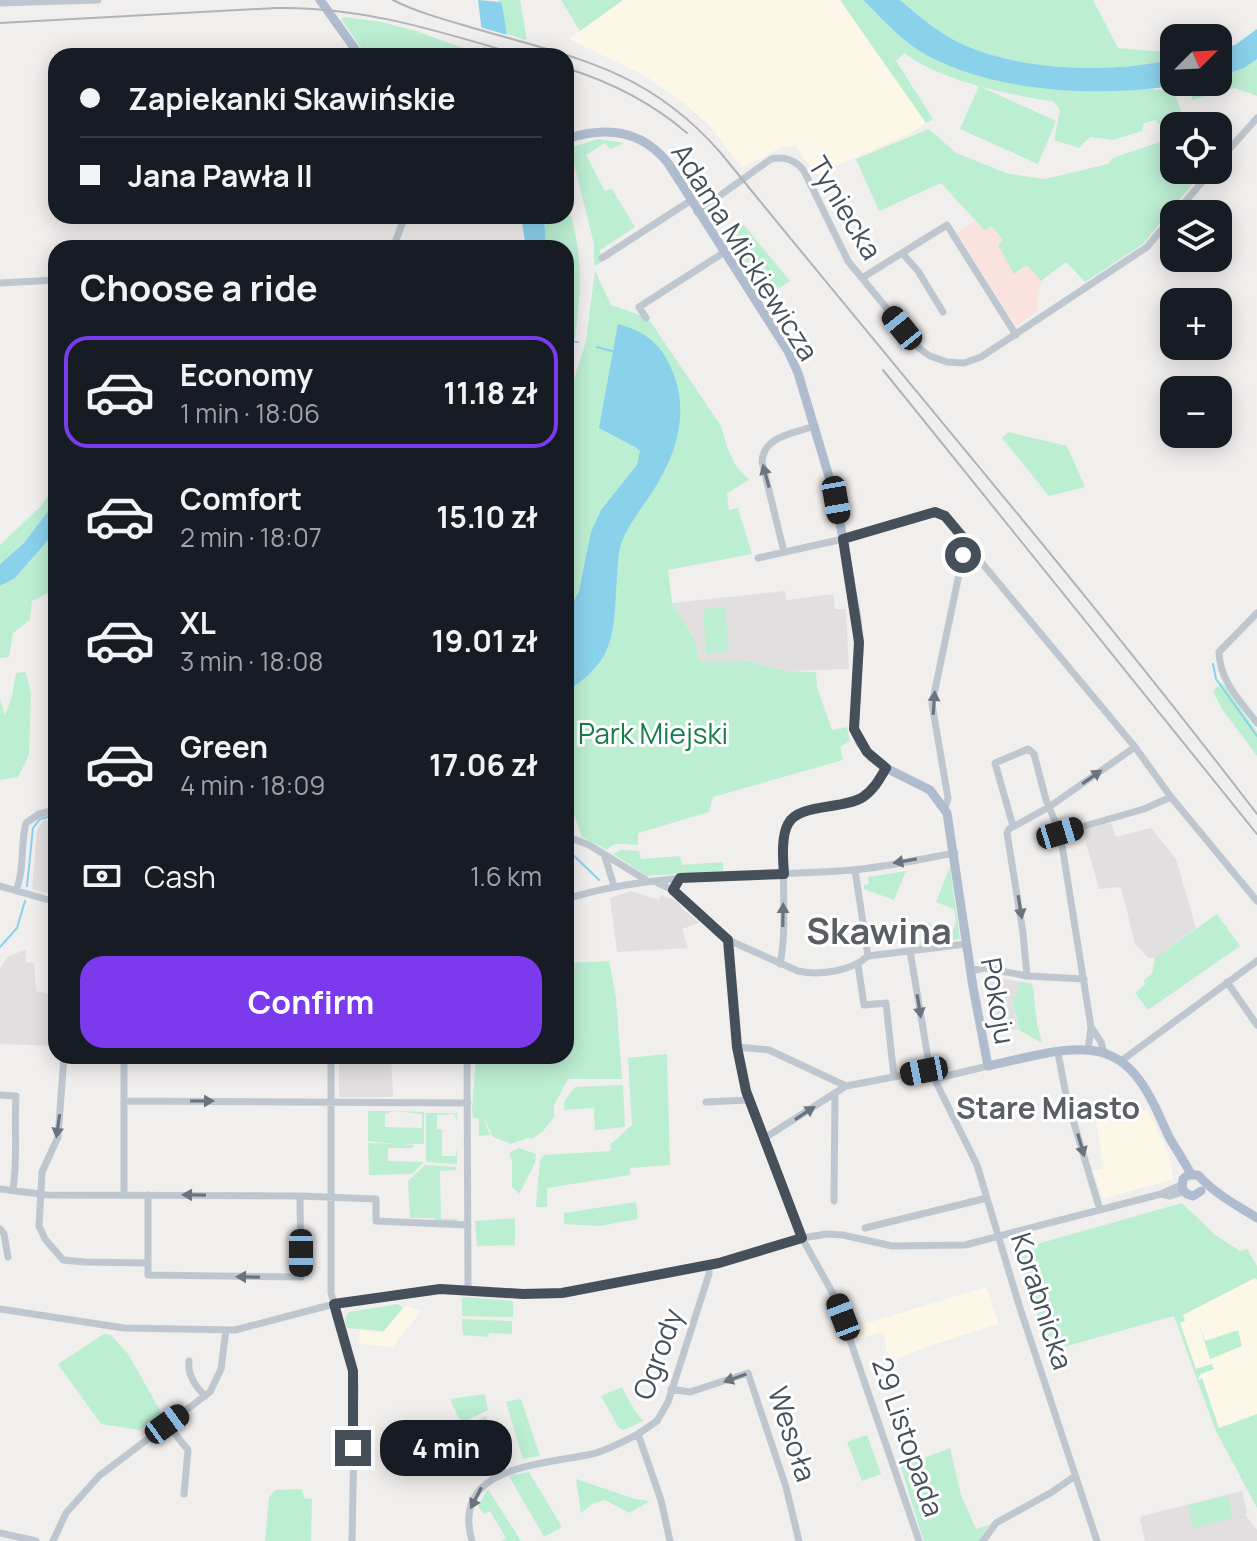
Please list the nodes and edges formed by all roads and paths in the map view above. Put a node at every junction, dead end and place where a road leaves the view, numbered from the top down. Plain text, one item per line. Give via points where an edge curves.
1 (98, 0) edge
2 (320, 0) edge
3 (0, 3) edge
4 (354, 48) edge
5 (1257, 118) edge
6 (574, 137) edge
7 (1232, 146) edge
8 (1200, 184) edge
9 (1186, 200) edge
10 (690, 201) junction
11 (697, 212) junction
12 (1160, 231) edge
13 (723, 253) junction
14 (902, 253) junction
15 (602, 258) dead end
16 (862, 278) junction
17 (48, 280) edge
18 (0, 283) edge
19 (943, 312) dead end
20 (646, 318) dead end
21 (1016, 335) junction
22 (815, 426) junction
23 (843, 539) junction
24 (971, 547) junction
25 (784, 552) junction
26 (758, 558) dead end
27 (1257, 613) edge
28 (1257, 723) edge
29 (1135, 747) junction
30 (886, 768) junction
31 (944, 780) junction
32 (930, 790) junction
33 (1171, 797) junction
34 (1049, 807) junction
35 (945, 808) junction
36 (48, 812) edge
37 (1013, 826) junction
38 (1060, 833) junction
39 (574, 839) edge
40 (954, 851) junction
41 (605, 857) junction
42 (855, 870) junction
43 (784, 874) junction
44 (680, 878) junction
45 (647, 881) junction
46 (0, 886) edge
47 (614, 886) junction
48 (673, 890) junction
49 (16, 891) junction
50 (574, 897) edge
51 (48, 900) edge
52 (1257, 901) edge
53 (728, 940) junction
54 (966, 944) junction
55 (910, 951) junction
56 (868, 956) junction
57 (780, 960) junction
58 (1257, 961) edge
59 (858, 965) junction
60 (970, 971) junction
61 (1027, 976) junction
62 (1084, 979) junction
63 (1227, 982) junction
64 (1257, 1025) edge
65 (1091, 1027) junction
66 (737, 1047) junction
67 (1088, 1050) junction
68 (1058, 1053) junction
69 (1104, 1053) junction
70 (1121, 1061) junction
71 (63, 1064) edge
72 (124, 1064) edge
73 (331, 1064) edge
74 (467, 1064) edge
75 (988, 1066) junction
76 (930, 1070) junction
77 (894, 1077) junction
78 (934, 1079) junction
79 (846, 1086) junction
80 (835, 1094) junction
81 (0, 1095) edge
82 (749, 1100) junction
83 (124, 1101) junction
84 (706, 1102) dead end
85 (332, 1103) junction
86 (468, 1103) junction
87 (763, 1139) junction
88 (1185, 1182) junction
89 (1202, 1187) junction
90 (0, 1189) edge
91 (13, 1190) junction
92 (41, 1194) junction
93 (124, 1195) junction
94 (148, 1195) junction
95 (300, 1196) junction
96 (332, 1198) junction
97 (987, 1198) junction
98 (834, 1201) dead end
99 (1100, 1210) junction
100 (1257, 1218) edge
101 (468, 1225) junction
102 (865, 1228) dead end
103 (0, 1229) edge
104 (802, 1238) junction
105 (998, 1239) junction
106 (8, 1257) dead end
107 (148, 1263) junction
108 (709, 1264) junction
109 (468, 1291) junction
110 (334, 1304) junction
111 (0, 1309) edge
112 (226, 1330) junction
113 (189, 1361) dead end
114 (671, 1389) junction
115 (205, 1396) junction
116 (167, 1424) junction
117 (638, 1434) junction
118 (1075, 1476) junction
119 (184, 1494) dead end
120 (0, 1533) edge
121 (36, 1541) edge
122 (53, 1541) edge
123 (352, 1541) edge
124 (472, 1541) edge
125 (670, 1541) edge
126 (799, 1541) edge
127 (919, 1541) edge
128 (983, 1541) edge
129 (1097, 1541) edge

1 - 3 street
2 - 4 main road
5 - 7 street
6 - 10 main road, Adama Mickiewicza via 607,130 642,140 665,160
8 - 9 street, Tyniecka
10 - 11 main road, Adama Mickiewicza
10 - 15 street
11 - 13 main road, Adama Mickiewicza
11 - 16 street, Tyniecka via 766,162 789,159 804,171 842,250
12 - 21 street, Tyniecka via 1147,247
13 - 20 street via 639,307
13 - 22 main road, Adama Mickiewicza via 792,358
14 - 16 street
14 - 19 street
14 - 21 street via 947,225
16 - 21 street, Tyniecka via 914,342 935,359 970,361
17 - 18 street
22 - 23 main road, Adama Mickiewicza
25 -> 22 street via 763,453 772,441
23 - 24 street via 935,512 945,516
23 - 25 street
23 - 30 main road, Adama Mickiewicza via 859,642 854,729 867,752
24 - 29 street
31 -> 24 street via 932,704 963,555
25 - 26 street
27 - 28 street via 1219,652 1227,682
29 - 33 street
34 -> 29 street
30 - 32 main road, Adama Mickiewicza
30 - 43 street via 861,798 791,819 785,834
31 - 32 street
31 - 35 street
32 - 35 main road, Adama Mickiewicza
33 - 38 street
33 - 52 street
34 - 37 street
34 - 37 street via 1031,751 997,760
34 - 38 street
35 - 40 main road, Adama Mickiewicza
36 - 49 street via 26,823 21,840 24,866
37 -> 61 street via 1008,839
38 - 62 street
39 - 41 street
40 -> 42 street
40 - 54 main road, Pokoju
41 - 45 street
41 - 47 street
42 - 43 street
42 - 56 street
43 - 44 street
57 -> 43 street
44 - 45 street
44 - 48 street
45 - 47 street
45 - 48 street
46 - 49 street
47 - 50 street
48 - 53 street
49 - 51 street
53 - 57 street
53 - 66 street, 29 Listopada
54 - 55 street
54 - 60 main road, Pokoju
55 - 56 street
55 -> 76 street, Korabnicka
56 - 59 street
57 - 59 street via 808,973
58 - 63 street
59 - 77 street via 864,1005 886,1003
60 - 61 street via 985,968
60 - 75 main road, Pokoju
61 - 62 street
62 - 65 street
63 - 64 street
63 - 70 street
65 - 67 street
65 - 69 street
66 - 79 street via 769,1050
66 - 82 street, 29 Listopada
67 - 68 main road
67 - 69 main road
68 - 75 main road
68 -> 99 street
69 - 70 main road
70 - 88 main road via 1145,1086
71 -> 92 street via 58,1137 44,1165
72 - 83 street
73 - 85 street
74 - 86 street
75 - 78 street
76 - 77 street
76 - 78 street, Korabnicka
77 - 79 street
78 - 97 street, Korabnicka via 970,1147
79 - 80 street
87 -> 80 street
80 - 98 street
81 - 91 street via 16,1096
82 - 84 street
82 - 87 street, 29 Listopada
83 -> 85 street
83 - 93 street
85 - 86 street
85 - 96 street
86 - 101 street
87 - 104 street, 29 Listopada
88 - 89 main road via 1200,1177
88 - 89 main road via 1193,1196
88 - 99 street via 1170,1196
89 - 100 main road via 1213,1188
90 - 91 street
91 - 92 street
92 - 93 street
92 - 107 street via 40,1233 63,1260
93 - 94 street
95 -> 94 street
94 - 107 street
95 - 96 street
95 -> 107 street via 301,1277 148,1275
96 - 101 street via 376,1199 376,1221
96 - 110 street
97 - 102 street
97 - 105 street, Korabnicka
99 - 105 street
101 - 109 street
103 - 106 street
104 - 105 street via 843,1235 921,1248
104 - 108 street
104 - 127 street, 29 Listopada via 836,1299
105 - 118 street, Korabnicka
108 - 109 street via 557,1293
108 - 114 street, Ogrody
109 - 110 street
110 - 112 street
110 - 123 street via 355,1385
111 - 112 street via 124,1328
112 - 115 street via 219,1377
113 - 115 street via 191,1378
114 - 117 street, Ogrody via 657,1421
126 -> 114 street, Wesoła via 748,1373 690,1392
115 - 116 street
116 - 119 street via 188,1450
116 - 122 street via 89,1485 66,1513
117 -> 124 street via 596,1453 489,1480 470,1510
117 - 125 street, Ogrody
118 - 128 street via 996,1523
118 - 129 street, Korabnicka
120 - 121 street

